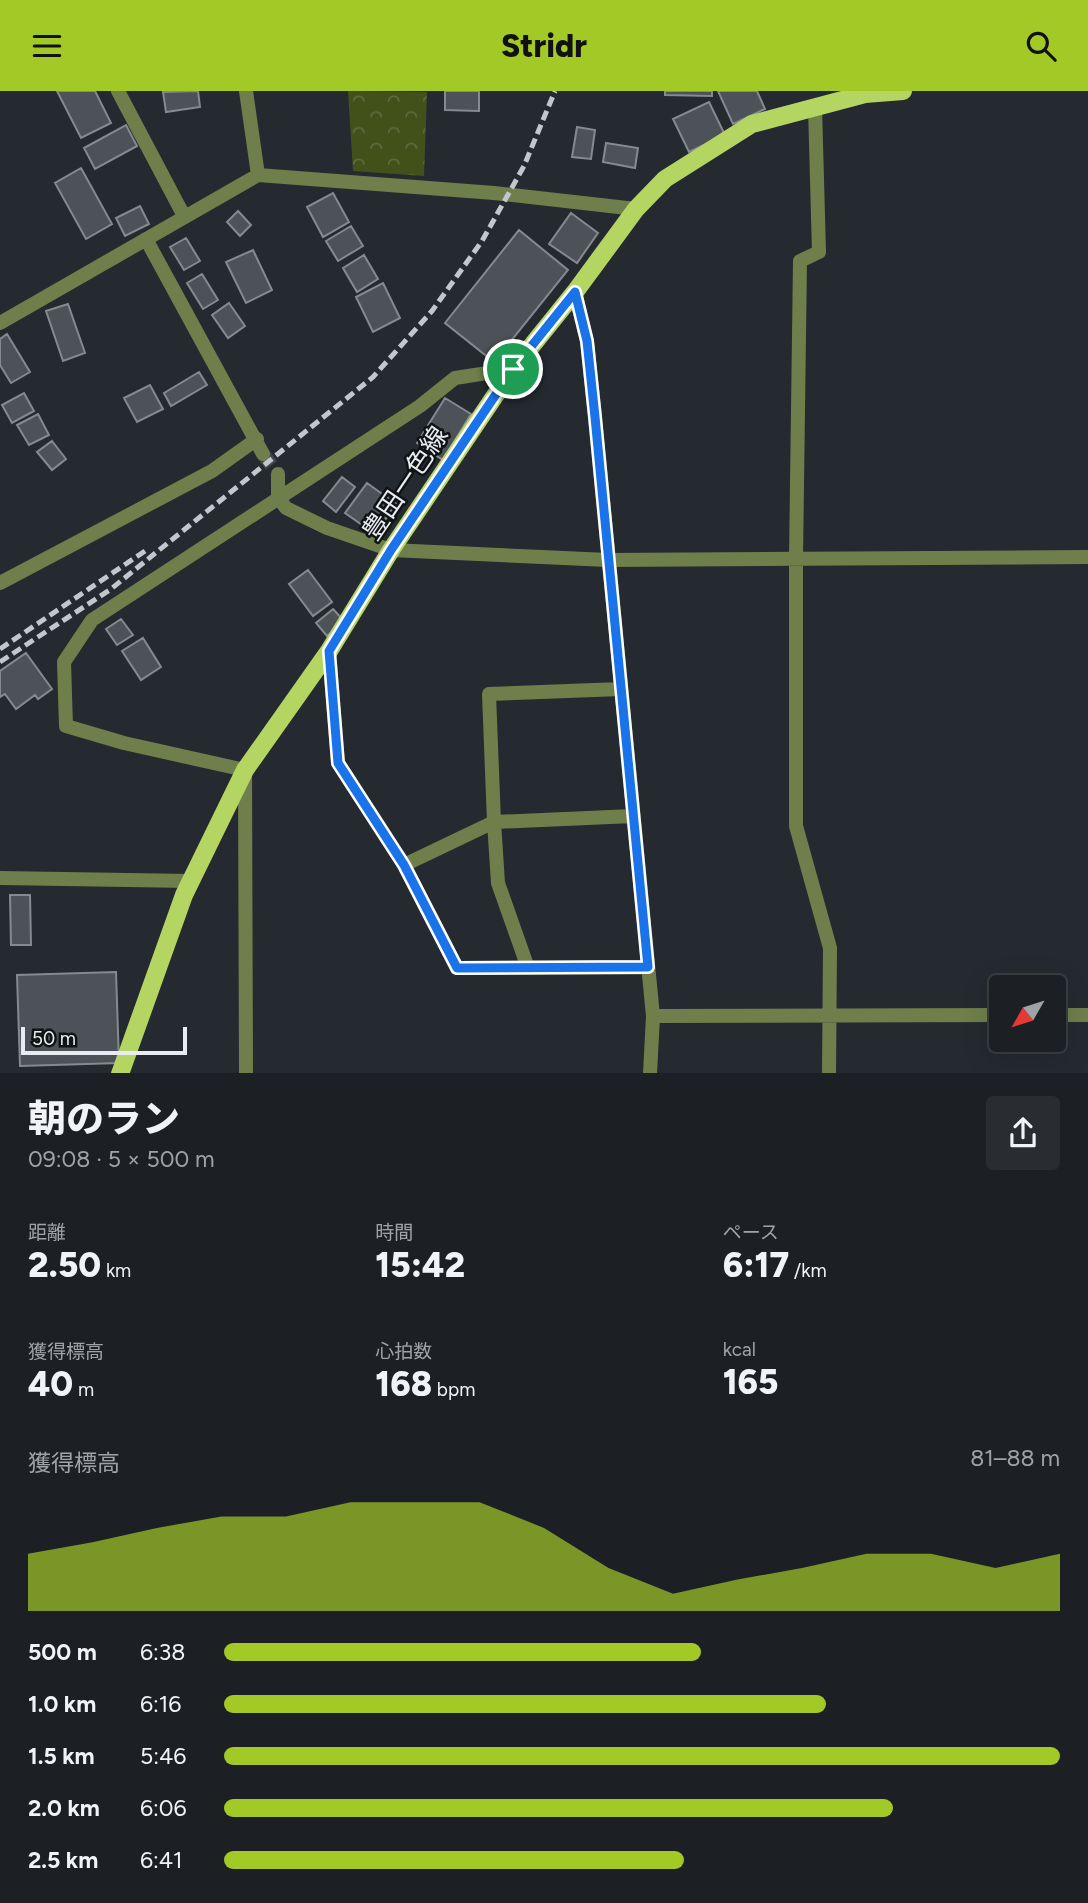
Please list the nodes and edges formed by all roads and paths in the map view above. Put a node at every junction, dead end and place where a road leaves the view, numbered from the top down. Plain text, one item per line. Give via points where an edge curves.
1 (118, 91) edge
2 (246, 91) edge
3 (903, 91) edge
4 (815, 107) junction
5 (258, 176) junction
6 (636, 209) junction
7 (184, 216) junction
8 (146, 239) junction
9 (575, 292) junction
10 (0, 323) edge
11 (513, 369) junction
12 (257, 439) junction
13 (263, 454) tunnel mouth
14 (278, 474) tunnel mouth
15 (278, 496) junction
16 (391, 550) junction
17 (1088, 557) edge
18 (608, 559) junction
19 (796, 559) junction
20 (0, 583) edge
21 (329, 651) junction
22 (621, 689) junction
23 (245, 770) junction
24 (633, 816) junction
25 (494, 822) junction
26 (404, 865) junction
27 (0, 878) edge
28 (191, 881) junction
29 (648, 967) junction
30 (528, 968) junction
31 (1066, 1015) edge
32 (1088, 1015) edge
33 (653, 1016) junction
34 (828, 1016) junction
35 (989, 1016) edge
36 (120, 1073) edge
37 (246, 1073) edge
38 (650, 1073) edge
39 (829, 1073) edge

1 - 7 street
2 - 5 street
3 - 4 main road, 豊田一色線 via 865,94
4 - 6 main road, 豊田一色線 via 752,124 665,179
4 - 19 street via 819,253 800,261
5 - 6 street via 494,193
5 - 7 street
6 - 9 main road, 豊田一色線
7 - 8 street
8 - 10 street
8 - 12 street
9 - 11 main road, 豊田一色線
9 - 18 street via 587,341
11 - 15 street via 455,378 420,406
11 - 16 main road, 豊田一色線
12 - 13 street
12 - 20 street via 212,471
14 - 15 street
15 - 16 street via 286,508 327,528
15 - 23 street via 92,619 64,662 66,726
16 - 18 street
16 - 21 main road, 豊田一色線
17 - 19 street
18 - 19 street
18 - 22 street
19 - 34 street via 796,826 830,948
21 - 23 main road, 豊田一色線
21 - 26 street via 338,763
22 - 24 street
22 - 25 street via 489,694
23 - 28 main road, 豊田一色線
23 - 37 street
24 - 25 street
24 - 29 street
25 - 26 street
25 - 30 street via 498,883
26 - 30 street via 457,968
27 - 28 street
28 - 36 main road, 豊田一色線
29 - 30 street
29 - 33 street
31 - 32 street
33 - 34 street
33 - 38 street
34 - 35 street
34 - 39 street

